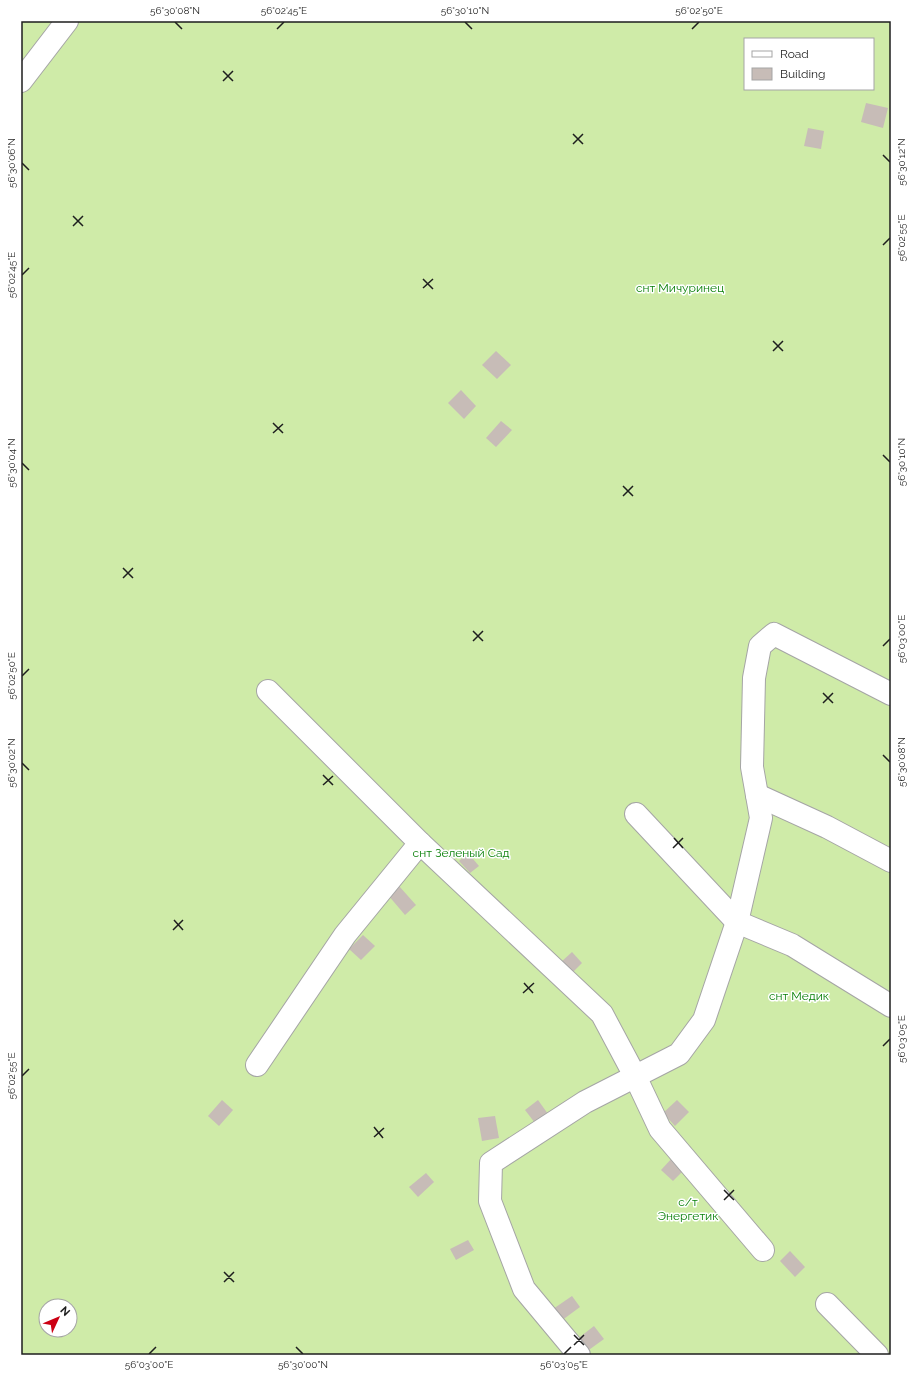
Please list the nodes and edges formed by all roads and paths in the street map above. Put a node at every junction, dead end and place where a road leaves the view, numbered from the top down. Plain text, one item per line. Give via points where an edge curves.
1 (66, 21) edge
2 (21, 81) edge
3 (268, 691) dead end
4 (891, 694) edge
5 (757, 795) junction
6 (636, 814) dead end
7 (420, 843) junction
8 (891, 861) edge
9 (736, 922) junction
10 (891, 1006) edge
11 (257, 1065) dead end
12 (635, 1076) junction
13 (763, 1250) dead end
14 (827, 1304) dead end
15 (579, 1355) edge
16 (877, 1355) edge

1 - 2 lane
3 - 7 lane
4 - 5 lane via 774,634 760,646 754,678 752,767
5 - 8 lane via 827,827
5 - 9 lane via 761,818
6 - 9 lane
7 - 11 lane via 345,935
7 - 12 lane via 602,1014
9 - 10 lane via 792,945
9 - 12 lane via 704,1020 679,1054
12 - 13 lane via 660,1129
12 - 15 lane via 585,1102 491,1163 490,1201 524,1289
14 - 16 lane

